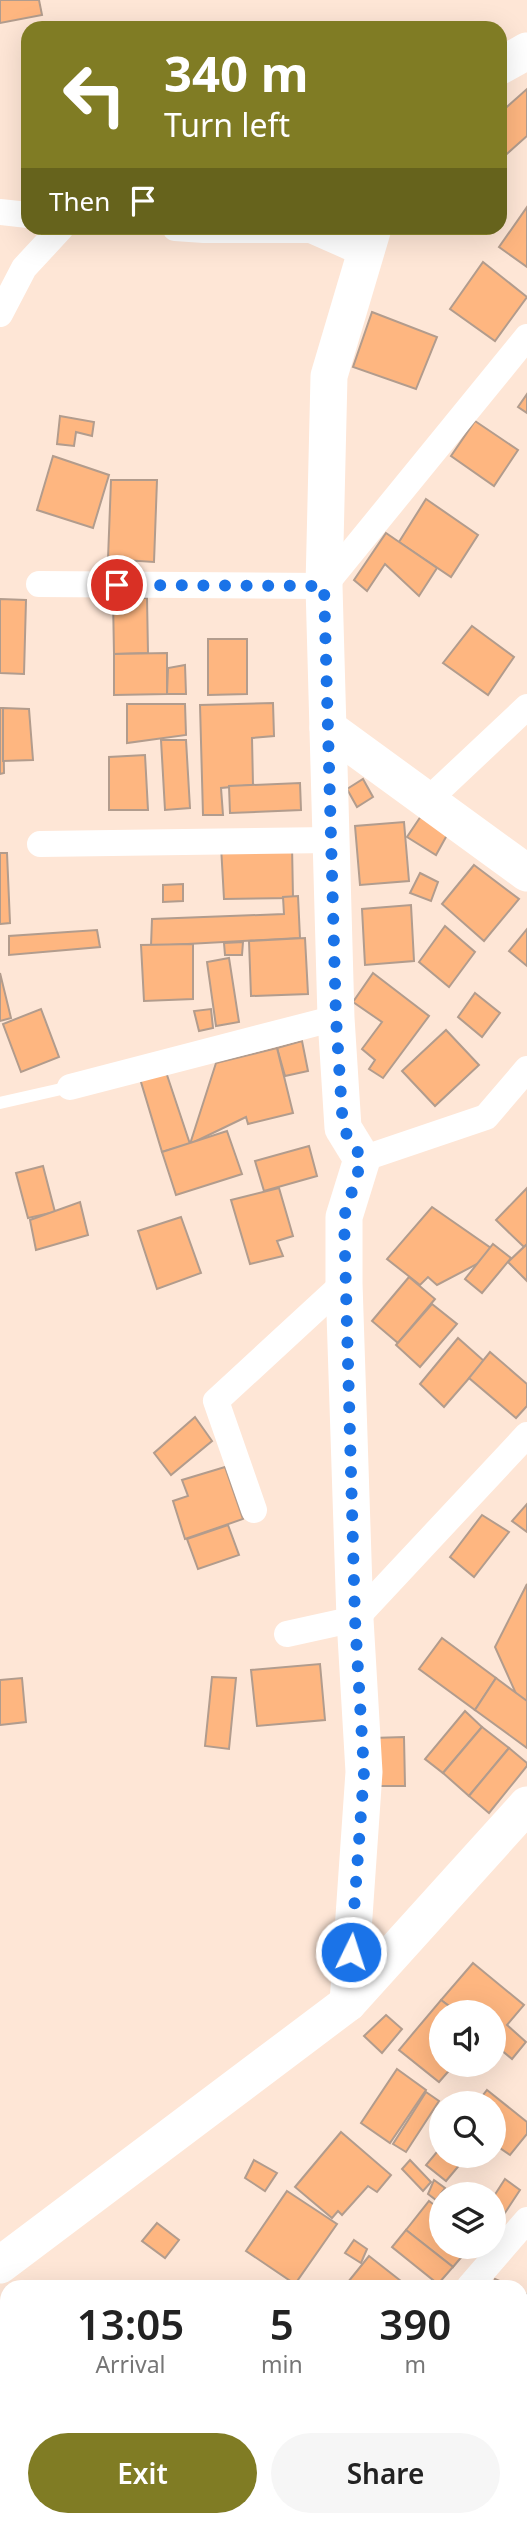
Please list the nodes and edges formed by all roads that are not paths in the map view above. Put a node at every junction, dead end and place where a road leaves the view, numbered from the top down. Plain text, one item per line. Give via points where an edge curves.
1 (527, 51) edge
2 (507, 62) edge
3 (0, 212) edge
4 (21, 214) edge
5 (55, 235) edge
6 (337, 235) edge
7 (369, 241) edge
8 (0, 314) edge
9 (527, 337) edge
10 (39, 584) dead end
11 (324, 586) junction
12 (527, 707) edge
13 (328, 728) junction
14 (428, 801) junction
15 (331, 840) junction
16 (40, 844) dead end
17 (527, 873) edge
18 (336, 1018) junction
19 (527, 1069) edge
20 (70, 1087) joint
21 (0, 1103) edge
22 (362, 1159) junction
23 (344, 1283) junction
24 (527, 1435) edge
25 (254, 1510) dead end
26 (355, 1619) junction
27 (287, 1634) dead end
28 (527, 1805) edge
29 (348, 2003) junction
30 (527, 2220) edge
31 (0, 2265) edge
32 (475, 2280) edge

1 - 2 street
3 - 4 street
5 - 8 street via 24,268
6 - 7 street
7 - 11 street via 329,376
9 - 11 street
10 - 11 street
11 - 13 street
12 - 14 street
13 - 14 street
13 - 15 street
14 - 17 street
15 - 16 street
15 - 18 street
18 - 20 street
18 - 22 street via 343,1128
19 - 22 street via 485,1117
20 - 21 lane
22 - 23 street via 344,1217
23 - 25 street via 216,1401
23 - 26 street
24 - 26 street
26 - 27 street
26 - 29 street via 364,1772
28 - 29 street
29 - 31 street
30 - 32 street

